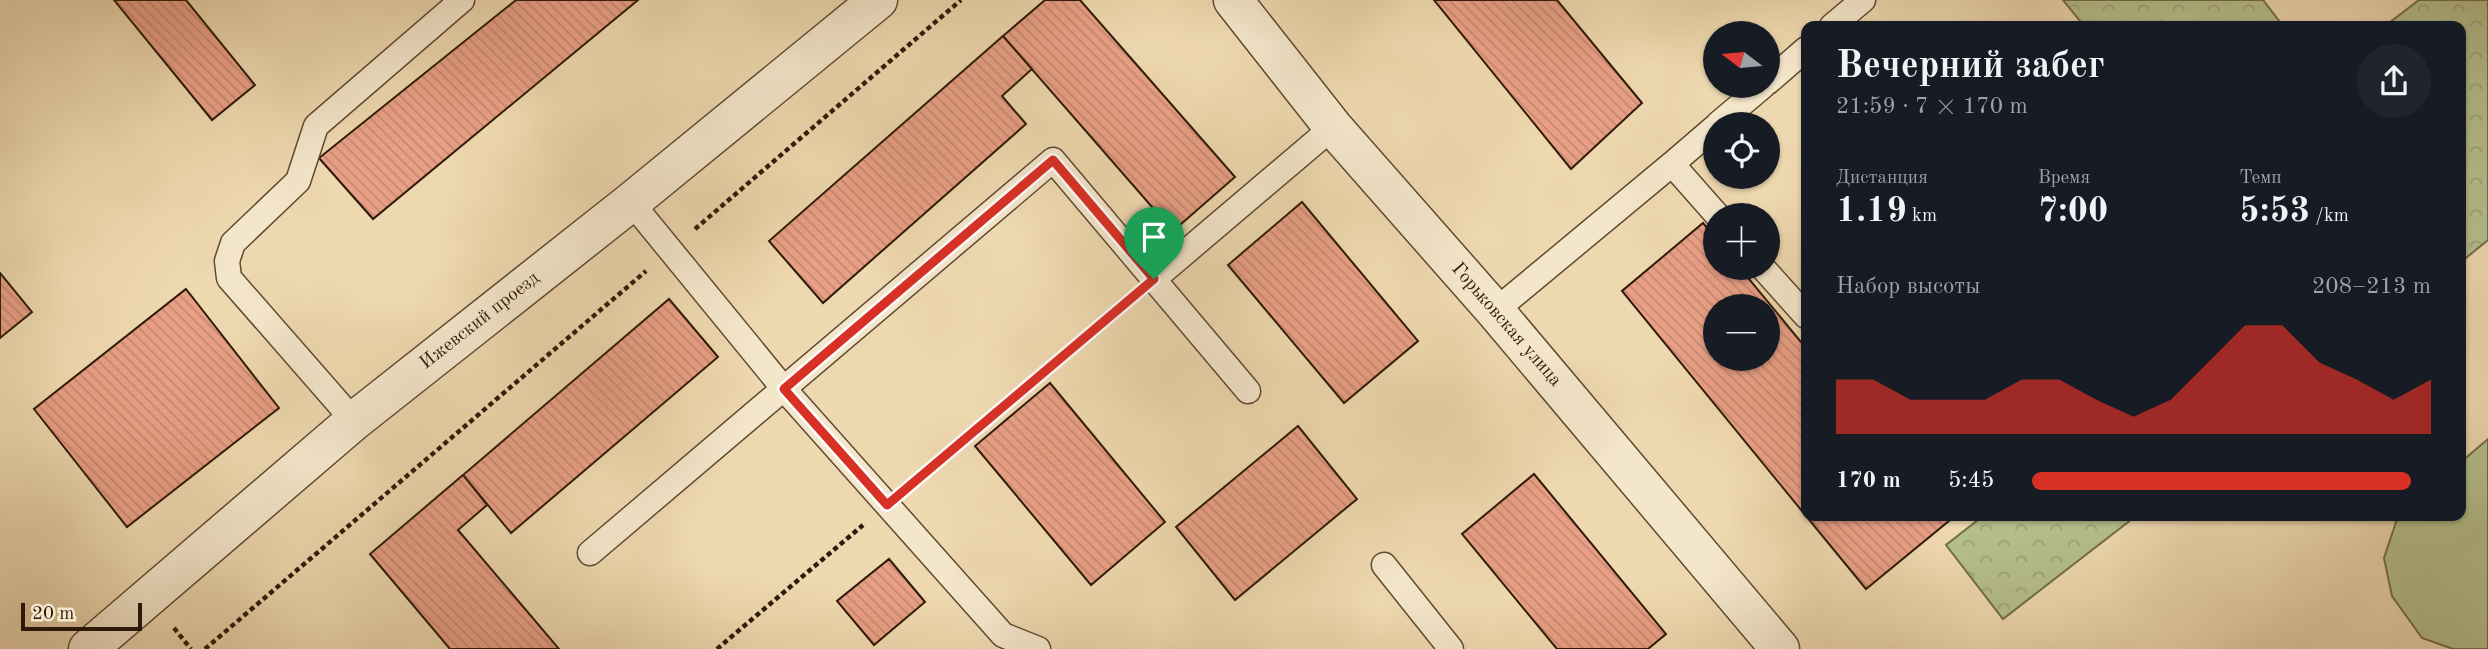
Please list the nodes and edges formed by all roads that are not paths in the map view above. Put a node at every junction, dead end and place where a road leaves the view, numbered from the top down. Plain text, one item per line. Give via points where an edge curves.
1 (462, 0) edge
2 (878, 0) edge
3 (1233, 0) edge
4 (1863, 0) edge
5 (1838, 21) edge
6 (1801, 53) edge
7 (1780, 72) edge
8 (1749, 98) edge
9 (1733, 112) edge
10 (1332, 127) junction
11 (1703, 138) edge
12 (1672, 164) junction
13 (631, 202) junction
14 (1706, 203) edge
15 (1154, 279) junction
16 (1774, 280) edge
17 (1801, 310) edge
18 (1495, 311) junction
19 (784, 389) junction
20 (1248, 391) dead end
21 (354, 421) junction
22 (590, 553) dead end
23 (1384, 565) dead end
24 (88, 649) edge
25 (1038, 649) edge
26 (1451, 649) edge
27 (1780, 649) edge

1 - 21 lane via 316,126 298,181 233,243 227,261 229,278
2 - 13 street, Ижевский проезд
3 - 10 street, Горьковская улица
4 - 5 lane
6 - 7 lane
8 - 9 lane
10 - 15 lane
10 - 18 street, Горьковская улица
11 - 12 lane
12 - 14 lane
12 - 18 lane
13 - 19 lane
13 - 21 street, Ижевский проезд
15 - 19 lane via 1053,160
15 - 20 lane
16 - 17 lane
18 - 27 street, Горьковская улица
19 - 22 lane
19 - 25 lane via 1003,635
21 - 24 street, Ижевский проезд
23 - 26 lane

